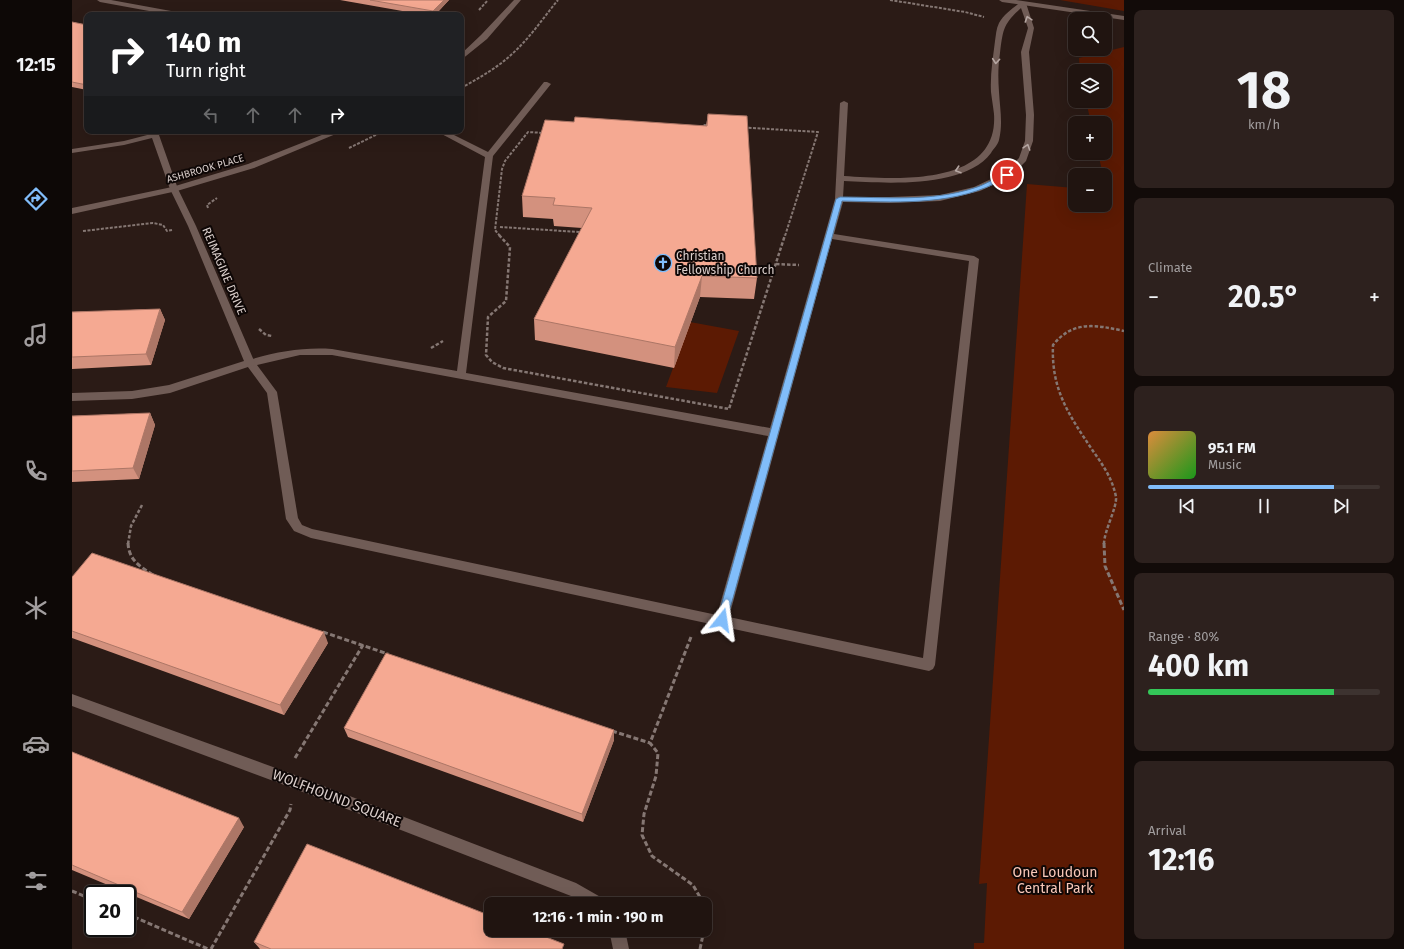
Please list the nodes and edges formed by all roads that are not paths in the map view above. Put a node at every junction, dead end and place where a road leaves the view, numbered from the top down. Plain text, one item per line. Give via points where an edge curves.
1 (100, 0) edge
2 (518, 0) edge
3 (1002, 0) edge
4 (1023, 3) junction
5 (166, 12) edge
6 (1124, 18) edge
7 (464, 55) edge
8 (547, 84) dead end
9 (844, 103) dead end
10 (331, 134) edge
11 (446, 134) edge
12 (72, 151) edge
13 (489, 156) junction
14 (840, 178) junction
15 (174, 189) junction
16 (840, 199) junction
17 (72, 210) edge
18 (829, 236) junction
19 (250, 363) junction
20 (461, 376) junction
21 (72, 397) edge
22 (774, 433) junction
23 (722, 620) junction
24 (72, 700) edge
25 (587, 897) edge
26 (618, 937) edge
27 (621, 949) edge

1 - 5 street
2 - 7 street
3 - 4 street
4 - 6 street
4 -> 14 street via 1002,24 995,71 997,137 986,156 962,170 930,178 889,181
16 -> 4 street via 940,198 977,189 1007,175 1023,159 1029,140 1030,115 1025,52 1031,28
8 - 13 street
9 - 14 street
10 - 15 street, ASHBROOK PLACE via 251,166
11 - 13 street
12 - 15 street, REIMAGINE DRIVE via 155,135
13 - 20 street
14 - 16 street
15 - 17 street, ASHBROOK PLACE
15 - 19 street, REIMAGINE DRIVE
16 - 18 street
18 - 22 street
18 - 23 street, REIMAGINE DRIVE via 974,259 929,665
19 - 20 street via 290,352 311,350
19 - 21 street via 170,389 132,395
19 - 23 street, REIMAGINE DRIVE via 272,392 292,519 298,528 319,535
20 - 22 street
22 - 23 street
24 - 25 street, WOLFHOUND SQUARE via 287,779 569,887
26 - 27 street

